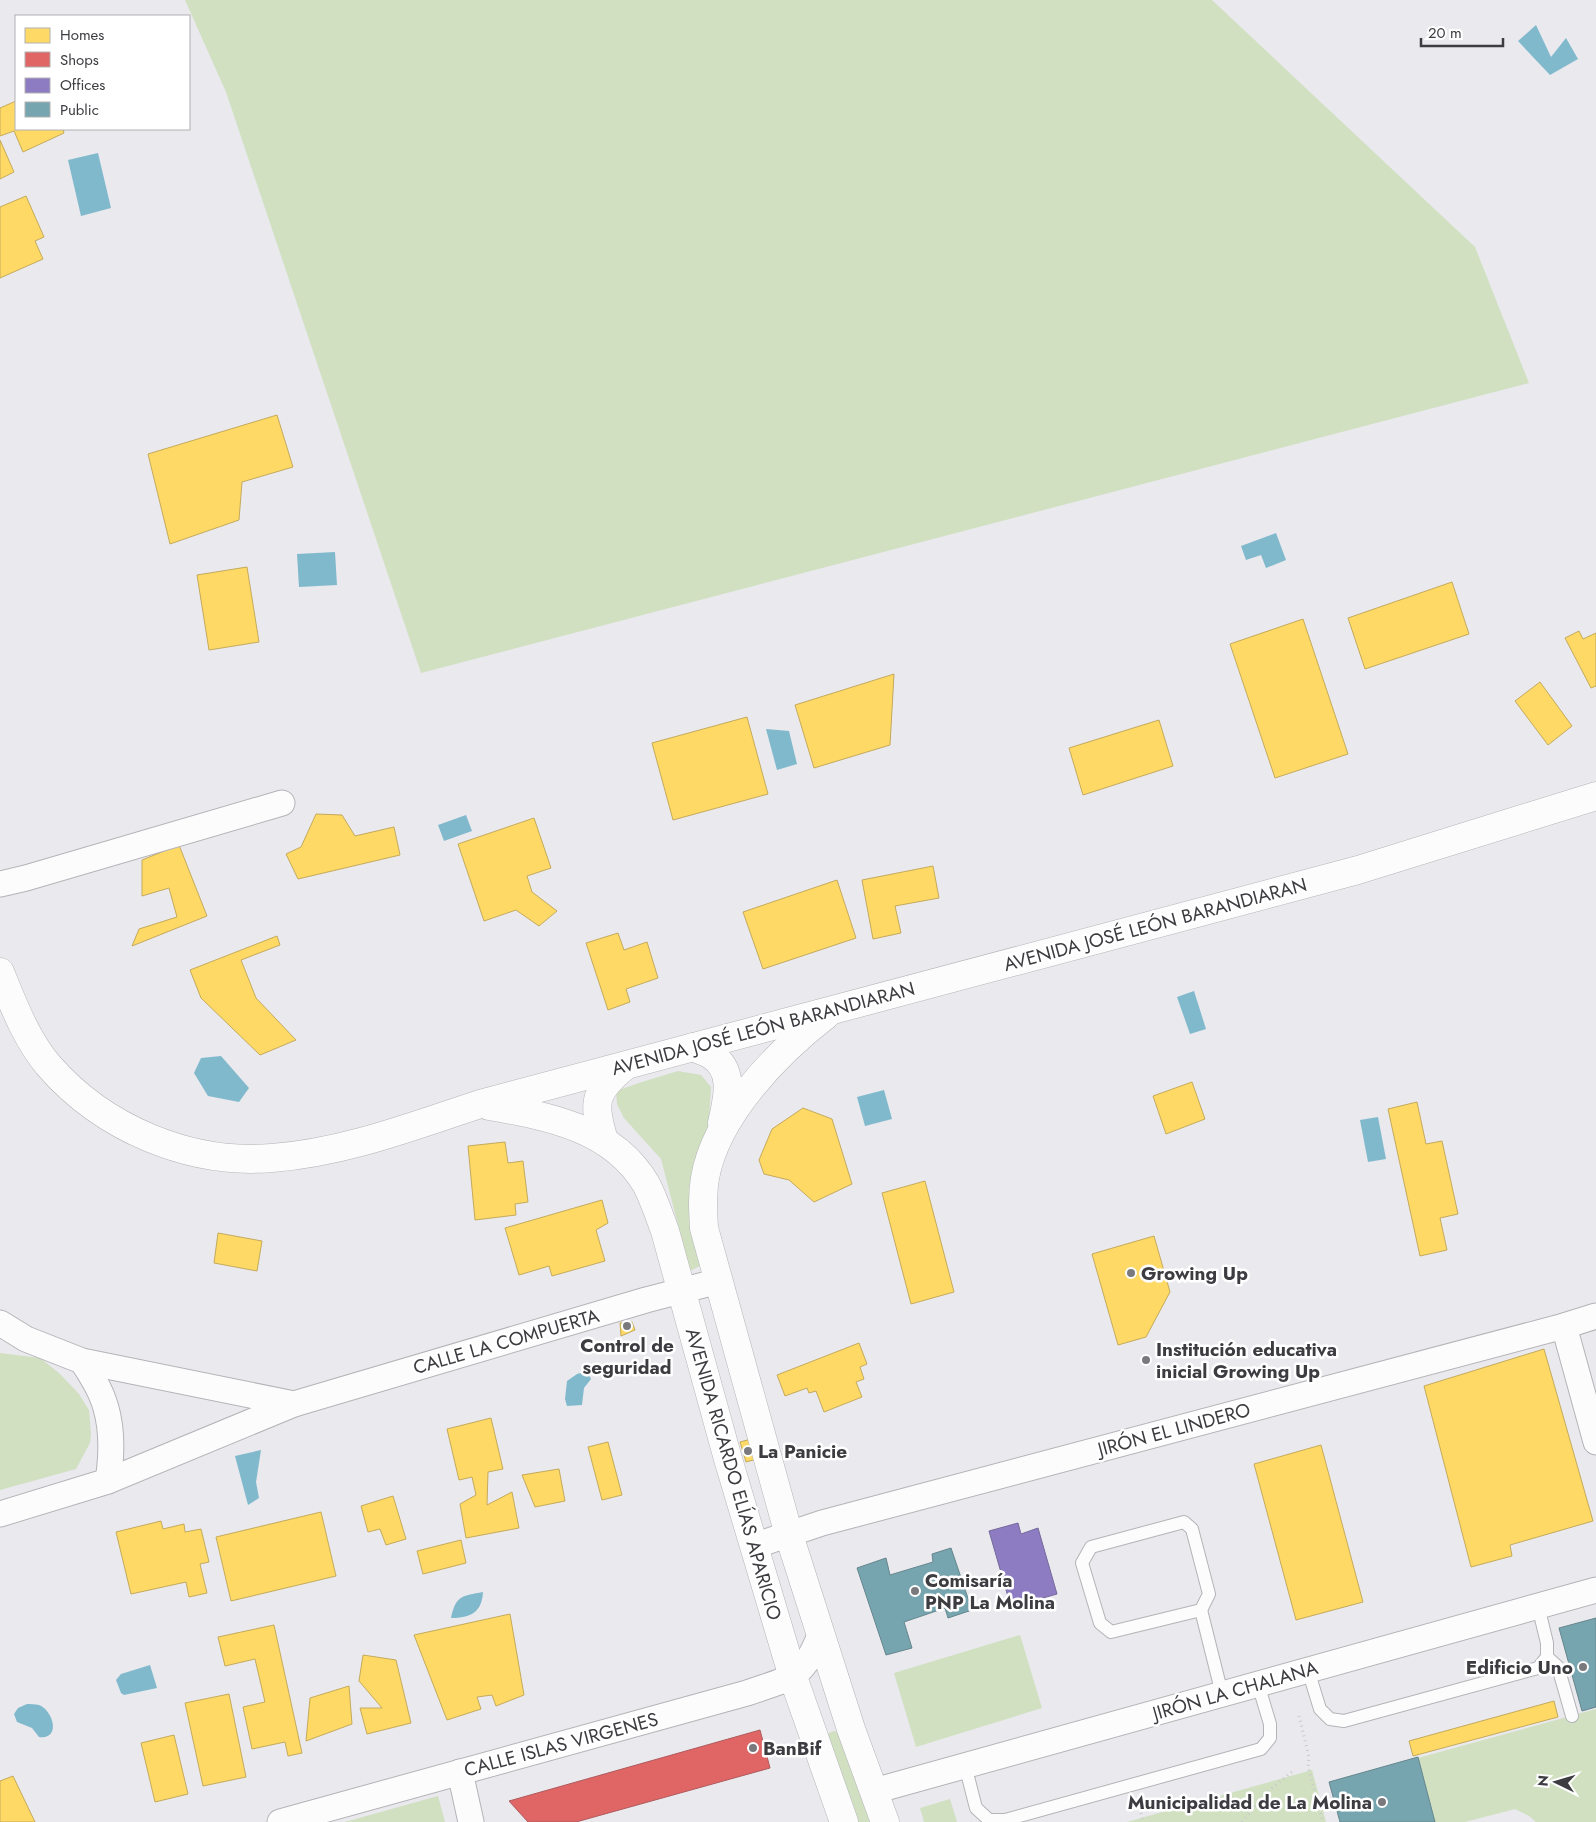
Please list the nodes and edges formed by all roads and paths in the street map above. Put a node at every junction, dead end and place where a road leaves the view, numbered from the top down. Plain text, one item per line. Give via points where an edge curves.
1 (1596, 796) edge
2 (282, 803) dead end
3 (0, 884) edge
4 (0, 972) edge
5 (834, 1009) junction
6 (693, 1047) junction
7 (625, 1066) junction
8 (480, 1104) junction
9 (720, 1132) junction
10 (604, 1140) junction
11 (719, 1281) junction
12 (682, 1291) junction
13 (1596, 1316) edge
14 (0, 1323) edge
15 (1564, 1326) junction
16 (82, 1361) junction
17 (294, 1404) junction
18 (1596, 1442) edge
19 (108, 1481) junction
20 (0, 1514) edge
21 (789, 1534) junction
22 (754, 1546) junction
23 (1596, 1590) edge
24 (1538, 1606) junction
25 (1201, 1610) junction
26 (820, 1634) junction
27 (1547, 1657) junction
28 (1308, 1670) junction
29 (793, 1677) junction
30 (1258, 1684) junction
31 (1222, 1694) junction
32 (1297, 1709) dead end
33 (1572, 1716) dead end
34 (851, 1729) junction
35 (814, 1739) junction
36 (965, 1765) junction
37 (1294, 1770) dead end
38 (460, 1772) junction
39 (874, 1790) junction
40 (1141, 1813) dead end
41 (280, 1822) edge
42 (472, 1822) edge
43 (844, 1822) edge
44 (885, 1822) edge
45 (1143, 1822) edge
46 (1242, 1822) edge
47 (1323, 1822) edge

1 - 5 street, AVENIDA JOSÉ LEÓN BARANDIARAN via 1358,870
2 - 3 street
4 - 8 street, AVENIDA JOSÉ LEÓN BARANDIARAN via 23,1026 48,1064 76,1094 149,1139 187,1152 230,1158 271,1158 315,1152 374,1138
5 - 6 street, AVENIDA JOSÉ LEÓN BARANDIARAN
5 - 9 street, AVENIDA RICARDO ELÍAS APARICIO via 800,1035 769,1066
6 - 7 street, AVENIDA JOSÉ LEÓN BARANDIARAN
6 - 9 street, AVENIDA RICARDO ELÍAS APARICIO via 711,1055 721,1064 727,1078 729,1094
7 - 8 street, AVENIDA JOSÉ LEÓN BARANDIARAN
7 - 10 street via 600,1091 596,1107
8 - 10 street, AVENIDA RICARDO ELÍAS APARICIO via 553,1119
9 - 11 street, AVENIDA RICARDO ELÍAS APARICIO via 705,1177 702,1202 704,1228
10 - 12 street, AVENIDA RICARDO ELÍAS APARICIO via 632,1164 646,1184 657,1206
11 - 12 street, CALLE LA COMPUERTA
11 - 21 street, AVENIDA RICARDO ELÍAS APARICIO
12 - 17 street, CALLE LA COMPUERTA
12 - 22 street, AVENIDA RICARDO ELÍAS APARICIO
13 - 15 street, JIRÓN EL LINDERO
14 - 16 street, CALLE LA COMPUERTA via 26,1339
15 - 18 street
15 - 21 street, JIRÓN EL LINDERO
16 - 17 street, CALLE LA COMPUERTA
16 - 19 street via 104,1400 110,1427 112,1457
17 - 19 street, CALLE LA COMPUERTA
19 - 20 street, CALLE LA COMPUERTA
21 - 22 street, JIRÓN EL LINDERO
21 - 26 street, AVENIDA RICARDO ELÍAS APARICIO
22 - 29 street, AVENIDA RICARDO ELÍAS APARICIO
23 - 24 street, JIRÓN LA CHALANA
24 - 27 lane
24 - 28 street, JIRÓN LA CHALANA
25 - 25 lane via 1209,1594 1192,1529 1184,1522 1091,1547 1082,1563 1100,1624 1111,1632
25 - 31 lane
26 - 29 street, CALLE ISLAS VIRGENES via 813,1653
26 - 34 street, AVENIDA RICARDO ELÍAS APARICIO
27 - 28 lane via 1538,1668 1344,1721 1330,1719 1320,1709
27 - 33 lane via 1558,1667
28 - 30 street, JIRÓN LA CHALANA
29 - 35 street, AVENIDA RICARDO ELÍAS APARICIO
29 - 38 street, CALLE ISLAS VIRGENES via 747,1693
30 - 31 street, JIRÓN LA CHALANA
30 - 36 lane via 1270,1724 1270,1738 1261,1749 1005,1820 989,1820 976,1808
31 - 36 street, JIRÓN LA CHALANA
32 - 47 path
34 - 35 street via 833,1719 817,1728
34 - 39 street, AVENIDA RICARDO ELÍAS APARICIO
35 - 43 street, AVENIDA RICARDO ELÍAS APARICIO
36 - 39 street, JIRÓN LA CHALANA
37 - 46 path via 1265,1794
38 - 41 street, CALLE ISLAS VIRGENES
38 - 42 street
39 - 44 street, AVENIDA RICARDO ELÍAS APARICIO
40 - 45 path

